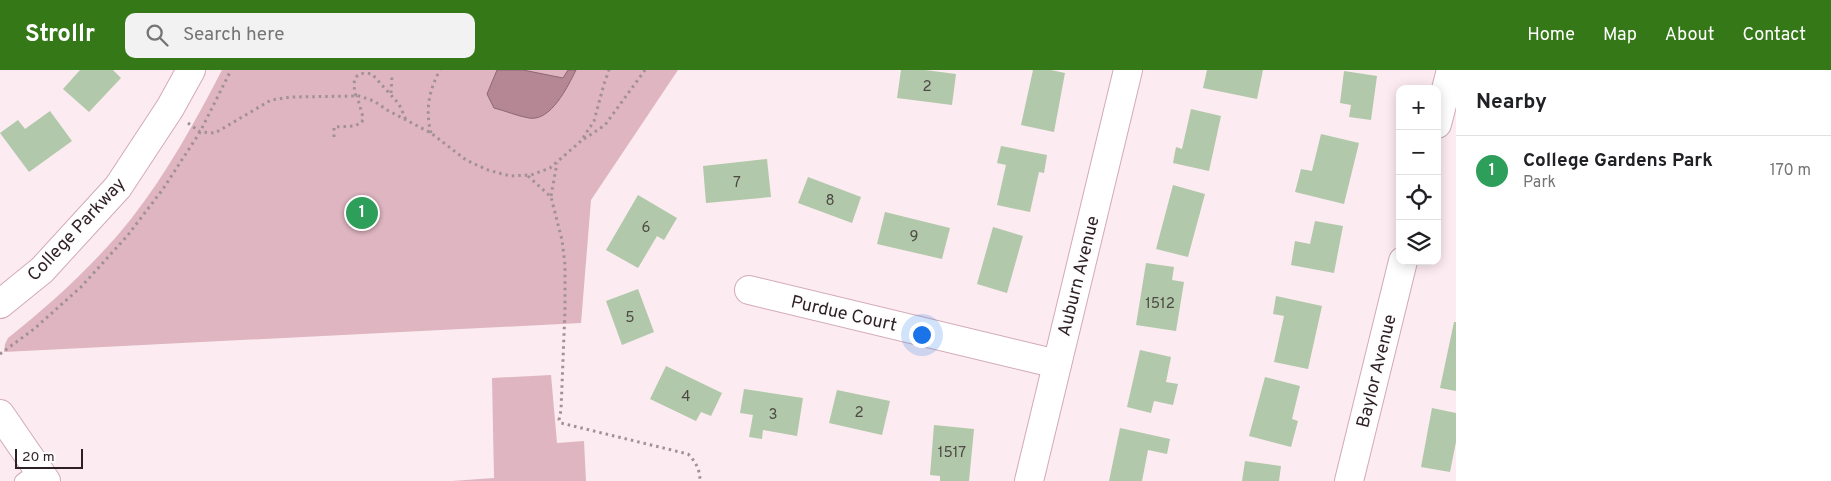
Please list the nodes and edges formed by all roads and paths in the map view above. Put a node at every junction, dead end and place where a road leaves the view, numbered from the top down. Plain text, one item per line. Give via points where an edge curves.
1 (191, 70) edge
2 (231, 70) edge
3 (440, 70) edge
4 (645, 70) edge
5 (1128, 70) edge
6 (1450, 70) edge
7 (607, 71) edge
8 (392, 75) dead end
9 (391, 94) junction
10 (357, 96) junction
11 (1441, 107) edge
12 (170, 108) junction
13 (406, 120) junction
14 (200, 132) junction
15 (431, 133) junction
16 (334, 137) dead end
17 (581, 141) junction
18 (557, 162) junction
19 (527, 175) junction
20 (551, 197) junction
21 (1402, 265) edge
22 (748, 290) dead end
23 (0, 304) edge
24 (0, 354) edge
25 (1057, 364) junction
26 (0, 414) edge
27 (36, 477) edge
28 (700, 481) edge
29 (1029, 481) edge
30 (1349, 481) edge

1 - 12 street, College Parkway
2 - 14 path
3 - 15 path via 428,103
4 - 17 path via 604,125
5 - 25 street, Auburn Avenue
6 - 11 street
7 - 17 path via 594,121
8 - 9 path
9 - 10 path via 372,74 361,72 353,84
9 - 13 path
10 - 13 path via 374,101
10 - 14 path via 271,100 215,133
10 - 16 path via 362,122 355,126 334,127
12 - 14 path
12 - 23 street, College Parkway via 118,187 42,270
13 - 15 path
14 - 24 path via 128,236 81,287
15 - 19 path via 466,160 488,170 510,176
17 - 18 path
18 - 19 path via 550,168
18 - 20 path
19 - 20 path
20 - 28 path via 565,265 559,420 688,454 695,460
21 - 30 street, Baylor Avenue
22 - 25 street, Purdue Court
25 - 29 street, Auburn Avenue
26 - 27 street

